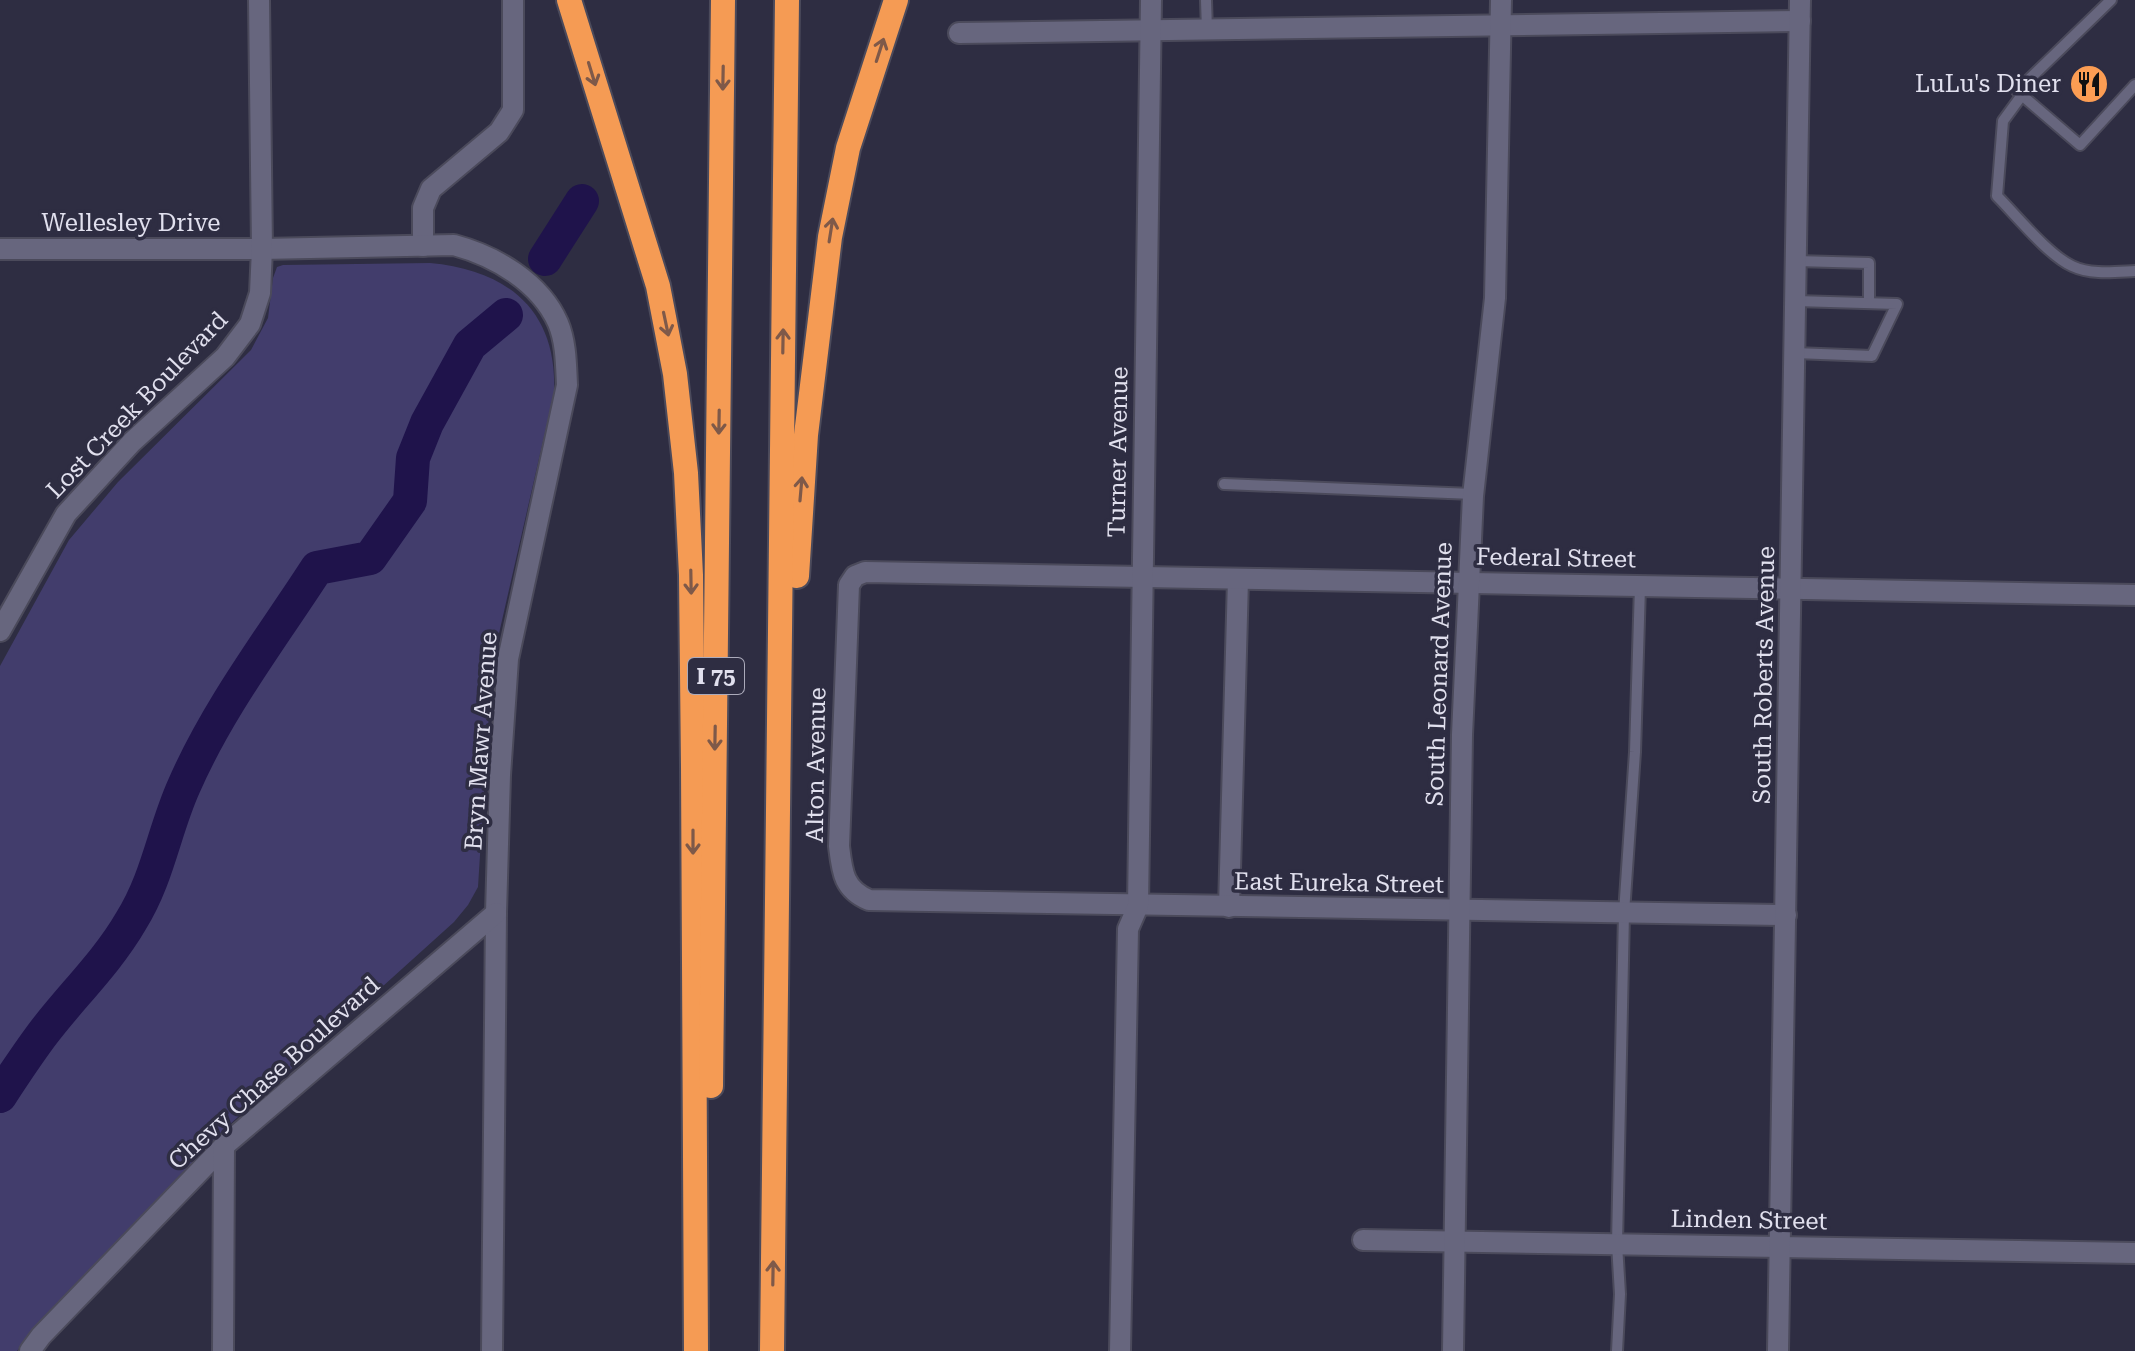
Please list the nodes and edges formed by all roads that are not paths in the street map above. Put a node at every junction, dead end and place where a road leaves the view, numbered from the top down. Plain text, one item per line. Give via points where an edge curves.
1 (259, 0) edge
2 (513, 0) edge
3 (569, 0) edge
4 (723, 0) edge
5 (787, 0) edge
6 (896, 0) edge
7 (1151, 0) edge
8 (1206, 0) edge
9 (1501, 0) edge
10 (1800, 0) edge
11 (2111, 0) edge
12 (1800, 21) junction
13 (1501, 25) junction
14 (1207, 30) junction
15 (1151, 31) junction
16 (959, 33) dead end
17 (2135, 85) edge
18 (2022, 95) junction
19 (423, 246) junction
20 (0, 249) edge
21 (262, 249) junction
22 (1796, 261) junction
23 (2135, 269) edge
24 (1796, 301) junction
25 (1869, 303) junction
26 (1795, 353) junction
27 (1224, 484) dead end
28 (1473, 494) junction
29 (1143, 577) junction
30 (1238, 579) junction
31 (1469, 583) junction
32 (1640, 586) junction
33 (1791, 589) junction
34 (2135, 595) edge
35 (847, 596) joint
36 (0, 631) edge
37 (892, 902) joint
38 (1138, 906) junction
39 (1229, 907) junction
40 (1459, 910) junction
41 (496, 913) junction
42 (1624, 913) junction
43 (1786, 915) junction
44 (776, 1012) junction
45 (224, 1146) junction
46 (1363, 1240) dead end
47 (1455, 1241) junction
48 (1617, 1244) junction
49 (1780, 1247) junction
50 (2135, 1253) edge
51 (30, 1351) edge
52 (223, 1351) edge
53 (492, 1351) edge
54 (696, 1351) edge
55 (708, 1351) edge
56 (772, 1351) edge
57 (1120, 1351) edge
58 (1453, 1351) edge
59 (1617, 1351) edge
60 (1778, 1351) edge

1 - 21 street, Lost Creek Boulevard
2 - 19 street via 513,110 499,132 431,189 423,208
3 -> 54 highway via 658,286 686,473
4 -> 55 highway, I 75
44 -> 5 highway, I 75
44 -> 6 highway via 783,1002 792,923 797,551 817,335 848,148
7 - 15 street, Turner Avenue
8 - 14 lane
9 - 13 street, South Leonard Avenue
10 - 12 street, South Roberts Avenue
11 - 18 lane via 2017,91
12 - 13 street
12 - 22 street, South Roberts Avenue
13 - 14 street
13 - 28 street, South Leonard Avenue via 1495,298
14 - 15 street
15 - 16 street
15 - 29 street, Turner Avenue
17 - 18 lane via 2080,145
18 - 23 lane via 2003,121 1997,196 2074,267 2102,273
19 - 21 street, Bryn Mawr Avenue
19 - 41 street, Bryn Mawr Avenue via 454,245 482,253 512,271 558,322 566,353 563,408 508,659
20 - 21 street, Wellesley Drive
21 - 36 street, Lost Creek Boulevard via 260,293 250,324 225,357 132,442 66,514
22 - 24 street, South Roberts Avenue
22 - 25 lane via 1869,263
24 - 25 lane
24 - 26 street, South Roberts Avenue
25 - 26 lane via 1897,304 1872,356
26 - 33 street, South Roberts Avenue
27 - 28 lane
28 - 31 street, South Leonard Avenue
29 - 30 street, Federal Street
29 - 35 street, Federal Street via 865,572 855,576
29 - 38 street, Turner Avenue
30 - 31 street, Federal Street
30 - 39 street
31 - 32 street, Federal Street
31 - 40 street, South Leonard Avenue
32 - 33 street, Federal Street
32 - 42 lane
33 - 34 street, Federal Street
33 - 43 street, South Roberts Avenue
35 - 37 street, Alton Avenue via 841,868 848,887 858,895
37 - 38 street, East Eureka Street
38 - 39 street, East Eureka Street
38 - 57 street, Turner Avenue via 1128,929
39 - 40 street, East Eureka Street
40 - 42 street, East Eureka Street
40 - 47 street, South Leonard Avenue
41 - 45 street, Chevy Chase Boulevard
41 - 53 street, Bryn Mawr Avenue
42 - 43 street, East Eureka Street
42 - 48 lane
43 - 49 street, South Roberts Avenue
56 -> 44 highway, I 75
45 - 51 street, Chevy Chase Boulevard
45 - 52 street
46 - 47 street, Linden Street
47 - 48 street, Linden Street
47 - 58 street, South Leonard Avenue
48 - 49 street, Linden Street
48 - 59 lane
49 - 50 street, Linden Street
49 - 60 street, South Roberts Avenue

